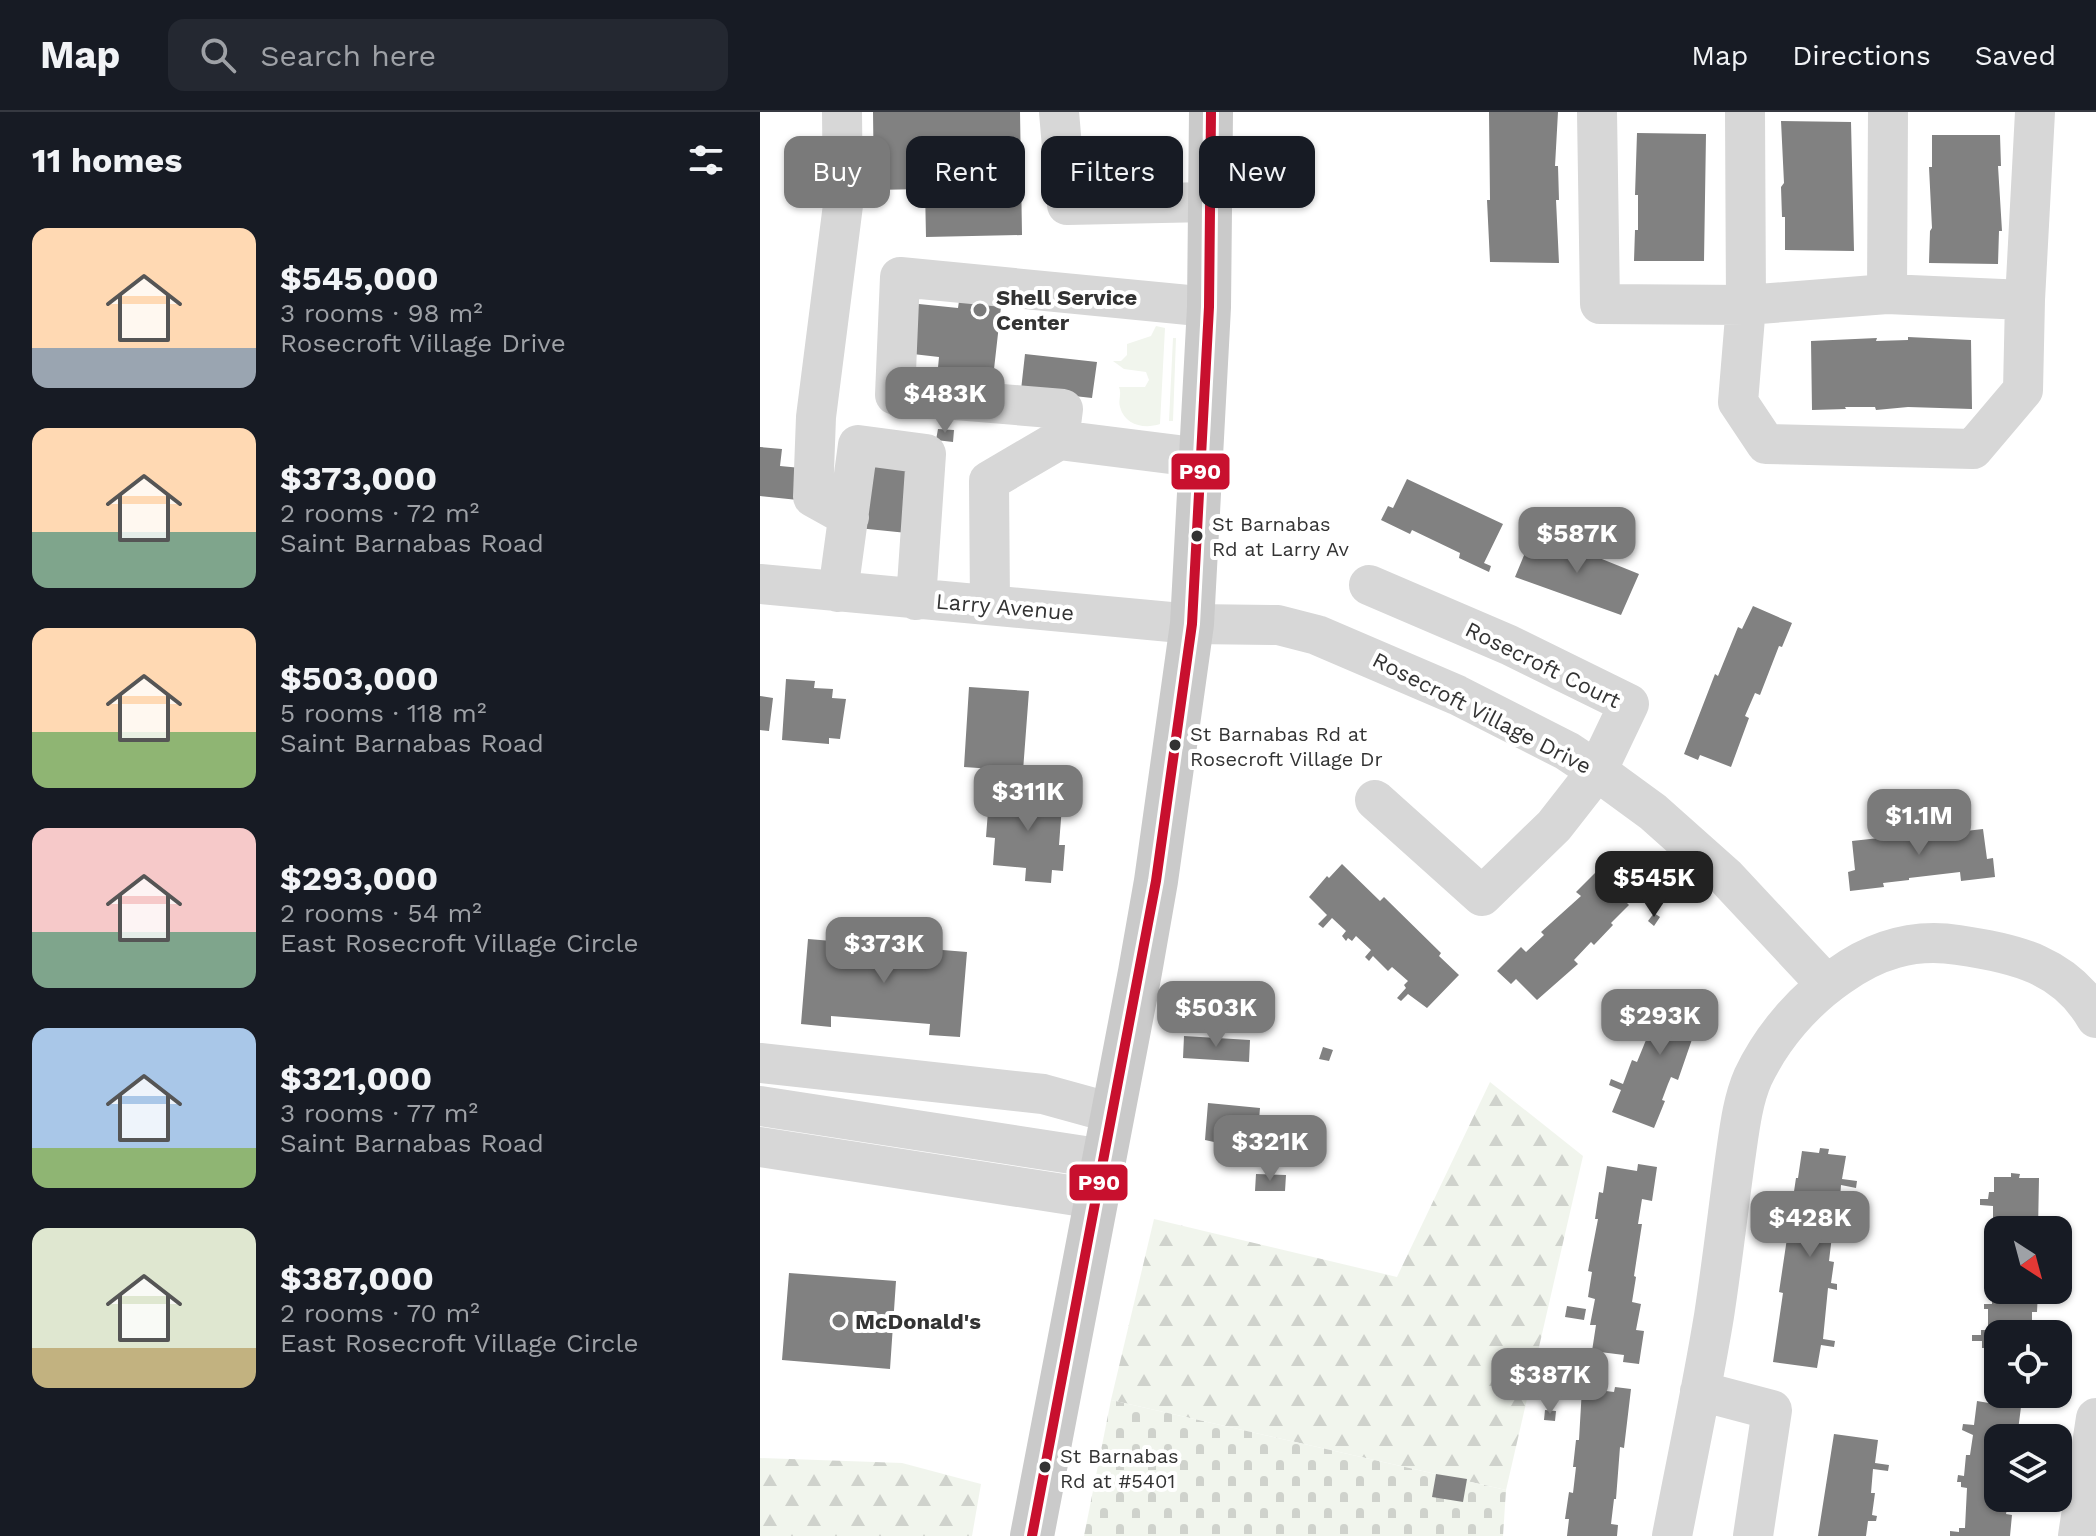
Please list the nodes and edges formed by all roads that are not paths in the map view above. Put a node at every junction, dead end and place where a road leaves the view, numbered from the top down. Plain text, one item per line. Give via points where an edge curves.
1 (842, 112) edge
2 (1059, 112) edge
3 (1211, 112) edge
4 (1597, 112) edge
5 (1745, 112) edge
6 (1888, 112) edge
7 (2035, 112) edge
8 (1210, 136) edge
9 (1199, 202) edge
10 (1209, 208) edge
11 (1887, 294) junction
12 (2025, 300) junction
13 (1746, 305) junction
14 (1209, 307) junction
15 (1059, 440) junction
16 (1202, 458) junction
17 (849, 517) junction
18 (760, 584) edge
19 (1369, 585) dead end
20 (838, 592) junction
21 (916, 600) junction
22 (990, 605) junction
23 (1192, 624) junction
24 (1250, 626) joint
25 (1597, 771) junction
26 (1375, 800) dead end
27 (1827, 985) junction
28 (2096, 1018) edge
29 (760, 1063) edge
30 (760, 1106) edge
31 (1112, 1113) junction
32 (760, 1147) edge
33 (1100, 1179) junction
34 (1700, 1391) junction
35 (2094, 1440) edge
36 (1032, 1536) edge
37 (1672, 1536) edge
38 (1753, 1536) edge
39 (2078, 1536) edge

1 - 17 street via 843,205 816,417 813,497
2 - 9 street via 1067,205
3 - 8 main road
4 - 13 street via 1600,304
5 - 13 street
6 - 11 street
7 - 12 street
10 - 14 main road
11 - 12 street
11 - 13 street
12 - 13 street via 2023,390 1973,449 1766,444 1738,402
14 - 15 street via 900,277 895,395 1063,409
14 - 16 main road
15 - 16 street
15 - 22 street via 989,481
16 - 23 main road
17 - 20 street
17 - 21 street via 858,445 926,454
18 - 20 street, Larry Avenue
19 - 25 street, Rosecroft Court via 1629,704
20 - 21 street, Larry Avenue
21 - 22 street, Larry Avenue
22 - 23 street, Larry Avenue
23 - 24 street, Larry Avenue
23 - 31 main road via 1156,881
24 - 25 street, Rosecroft Village Drive via 1278,625 1361,652 1457,695
25 - 26 street, Rosecroft Court via 1554,826 1482,896
25 - 27 street, Rosecroft Village Drive via 1726,877
27 - 28 street via 1877,953 1901,945 1948,943 2032,961 2080,993
27 - 34 street via 1790,1021 1752,1079
29 - 31 street via 1043,1094
30 - 33 street
31 - 33 main road
32 - 33 street
33 - 36 main road
34 - 37 street
34 - 38 street via 1772,1410
35 - 39 street

